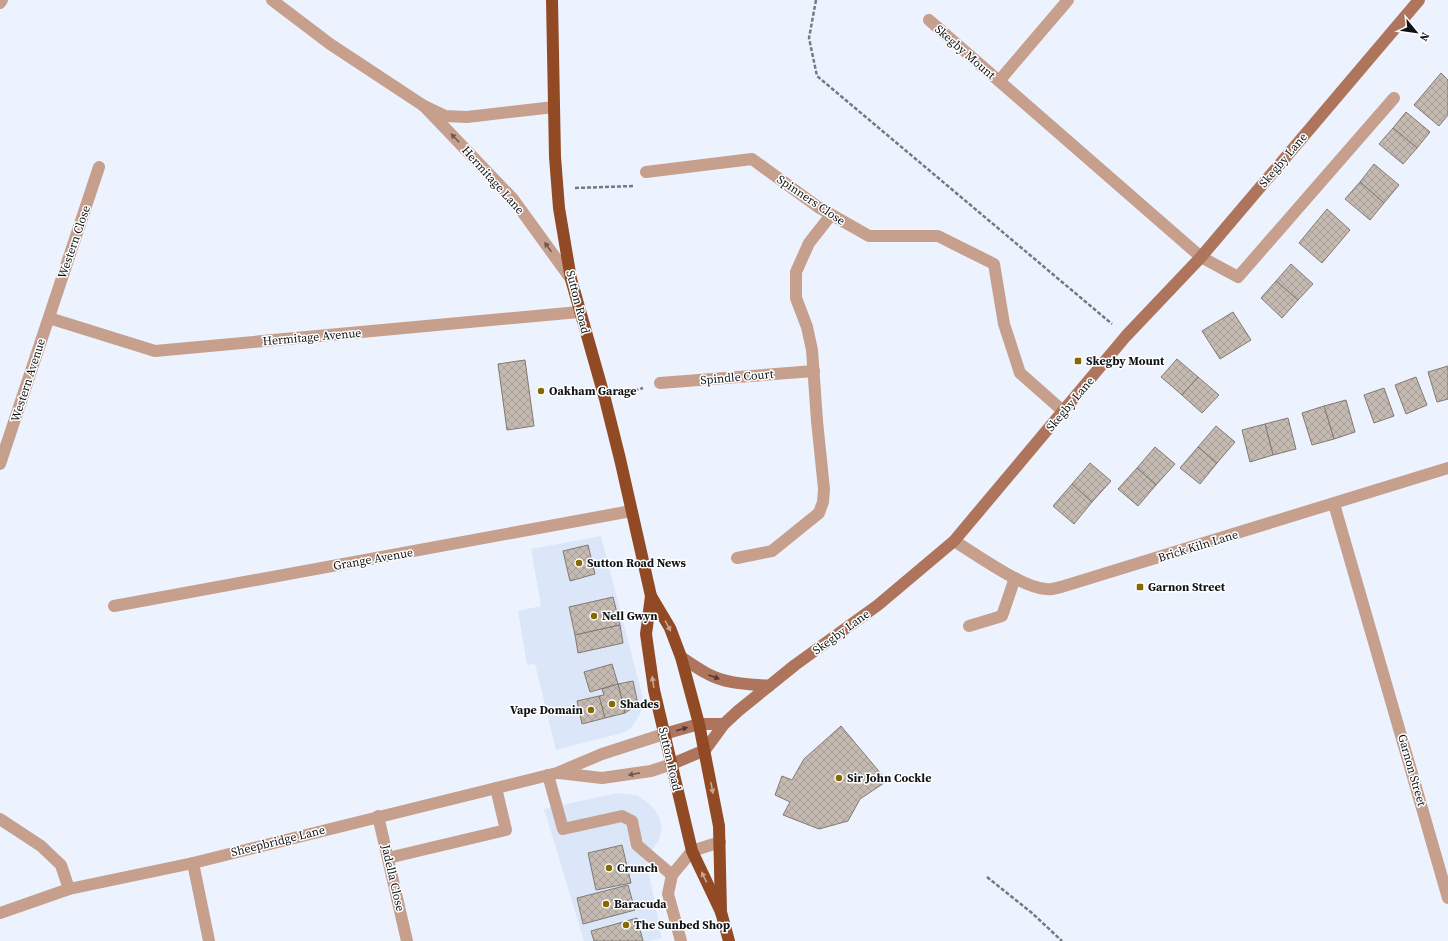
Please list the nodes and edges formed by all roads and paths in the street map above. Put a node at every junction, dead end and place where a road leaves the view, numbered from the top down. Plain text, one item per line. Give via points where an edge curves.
1 (2, 0) edge
2 (272, 0) edge
3 (552, 0) edge
4 (816, 0) edge
5 (1068, 0) edge
6 (1419, 0) edge
7 (0, 3) edge
8 (929, 20) dead end
9 (999, 81) junction
10 (1394, 98) dead end
11 (424, 106) junction
12 (554, 107) junction
13 (99, 167) dead end
14 (646, 172) joint
15 (558, 189) junction
16 (830, 215) junction
17 (1201, 257) junction
18 (571, 279) junction
19 (579, 312) junction
20 (48, 318) junction
21 (1126, 336) junction
22 (814, 370) junction
23 (660, 383) joint
24 (605, 399) junction
25 (1063, 411) junction
26 (0, 464) edge
27 (1448, 468) edge
28 (1334, 504) junction
29 (631, 511) junction
30 (954, 541) junction
31 (737, 558) dead end
32 (1015, 578) junction
33 (651, 596) junction
34 (114, 606) dead end
35 (969, 626) dead end
36 (681, 657) junction
37 (770, 686) junction
38 (699, 724) junction
39 (724, 724) junction
40 (664, 734) junction
41 (705, 750) junction
42 (672, 764) junction
43 (552, 774) junction
44 (496, 788) junction
45 (378, 816) junction
46 (0, 819) edge
47 (720, 842) junction
48 (692, 851) junction
49 (388, 858) junction
50 (193, 863) junction
51 (672, 875) junction
52 (987, 877) dead end
53 (69, 889) junction
54 (1448, 898) edge
55 (0, 912) edge
56 (721, 912) junction
57 (209, 941) edge
58 (407, 941) edge
59 (681, 941) edge
60 (729, 941) edge
61 (1062, 941) edge

1 - 7 street
2 - 11 street, Hermitage Lane via 330,44
3 - 12 highway, Sutton Road
4 - 21 path via 809,38 817,76
5 - 9 street
6 - 17 main road, Skegby Lane
8 - 9 street, Skegby Mount
9 - 17 street, Skegby Mount
10 - 17 street, Skegby Mount via 1238,277
11 - 12 street, Hermitage Lane via 445,116 467,117
18 -> 11 street, Hermitage Lane via 513,199
12 - 15 highway, Sutton Road
13 - 20 street, Western Close
14 - 15 path via 636,186
14 - 16 street, Spinners Close via 752,159
15 - 18 highway, Sutton Road
16 - 22 street via 809,243 796,272 796,298 807,327
16 - 25 street, Spinners Close via 869,236 938,236 994,264 1004,324 1020,373
17 - 21 main road, Skegby Lane
18 - 19 highway, Sutton Road
19 - 20 street, Hermitage Avenue via 155,351
19 - 24 highway, Sutton Road
20 - 26 street, Western Avenue
21 - 25 main road, Skegby Lane
22 - 23 street, Spindle Court
22 - 31 street via 824,489 819,513 772,551
23 - 24 path
24 - 29 highway, Sutton Road
25 - 30 main road, Skegby Lane
27 - 28 street, Brick Kiln Lane
28 - 32 street, Brick Kiln Lane via 1061,587 1046,589
28 - 54 street, Garnon Street
29 - 33 highway, Sutton Road
29 - 34 street, Grange Avenue
30 - 32 street, Brick Kiln Lane
30 - 37 main road, Skegby Lane via 878,605
32 - 35 street via 1002,616
33 -> 36 highway, Sutton Road via 670,628
40 -> 33 highway, Sutton Road via 654,690 646,634
36 -> 37 main road via 708,675 720,679
36 - 38 highway, Sutton Road
37 - 39 main road, Skegby Lane
38 - 39 main road
40 -> 38 main road
38 - 41 highway, Sutton Road
39 - 41 main road, Skegby Lane
40 - 42 highway, Sutton Road
40 - 43 street, Sheepbridge Lane via 602,754
41 - 42 main road
41 -> 47 highway, Sutton Road via 720,826
42 -> 43 street, Sheepbridge Lane via 650,771 602,778
42 - 48 highway, Sutton Road
43 - 44 street, Sheepbridge Lane
43 - 51 street via 563,829 622,816 632,821 637,845
44 - 45 street, Sheepbridge Lane
44 - 49 street via 506,830
45 - 49 street, Jadella Close
45 - 50 street, Sheepbridge Lane
46 - 53 street via 41,846 61,865
47 - 48 street
47 - 56 highway, Sutton Road
48 - 51 street
56 -> 48 highway, Sutton Road
49 - 58 street, Jadella Close
50 - 53 street, Sheepbridge Lane
50 - 57 street
51 - 59 street via 668,894
52 - 61 path via 1032,912
53 - 55 street, Sheepbridge Lane
56 - 60 highway, Sutton Road

